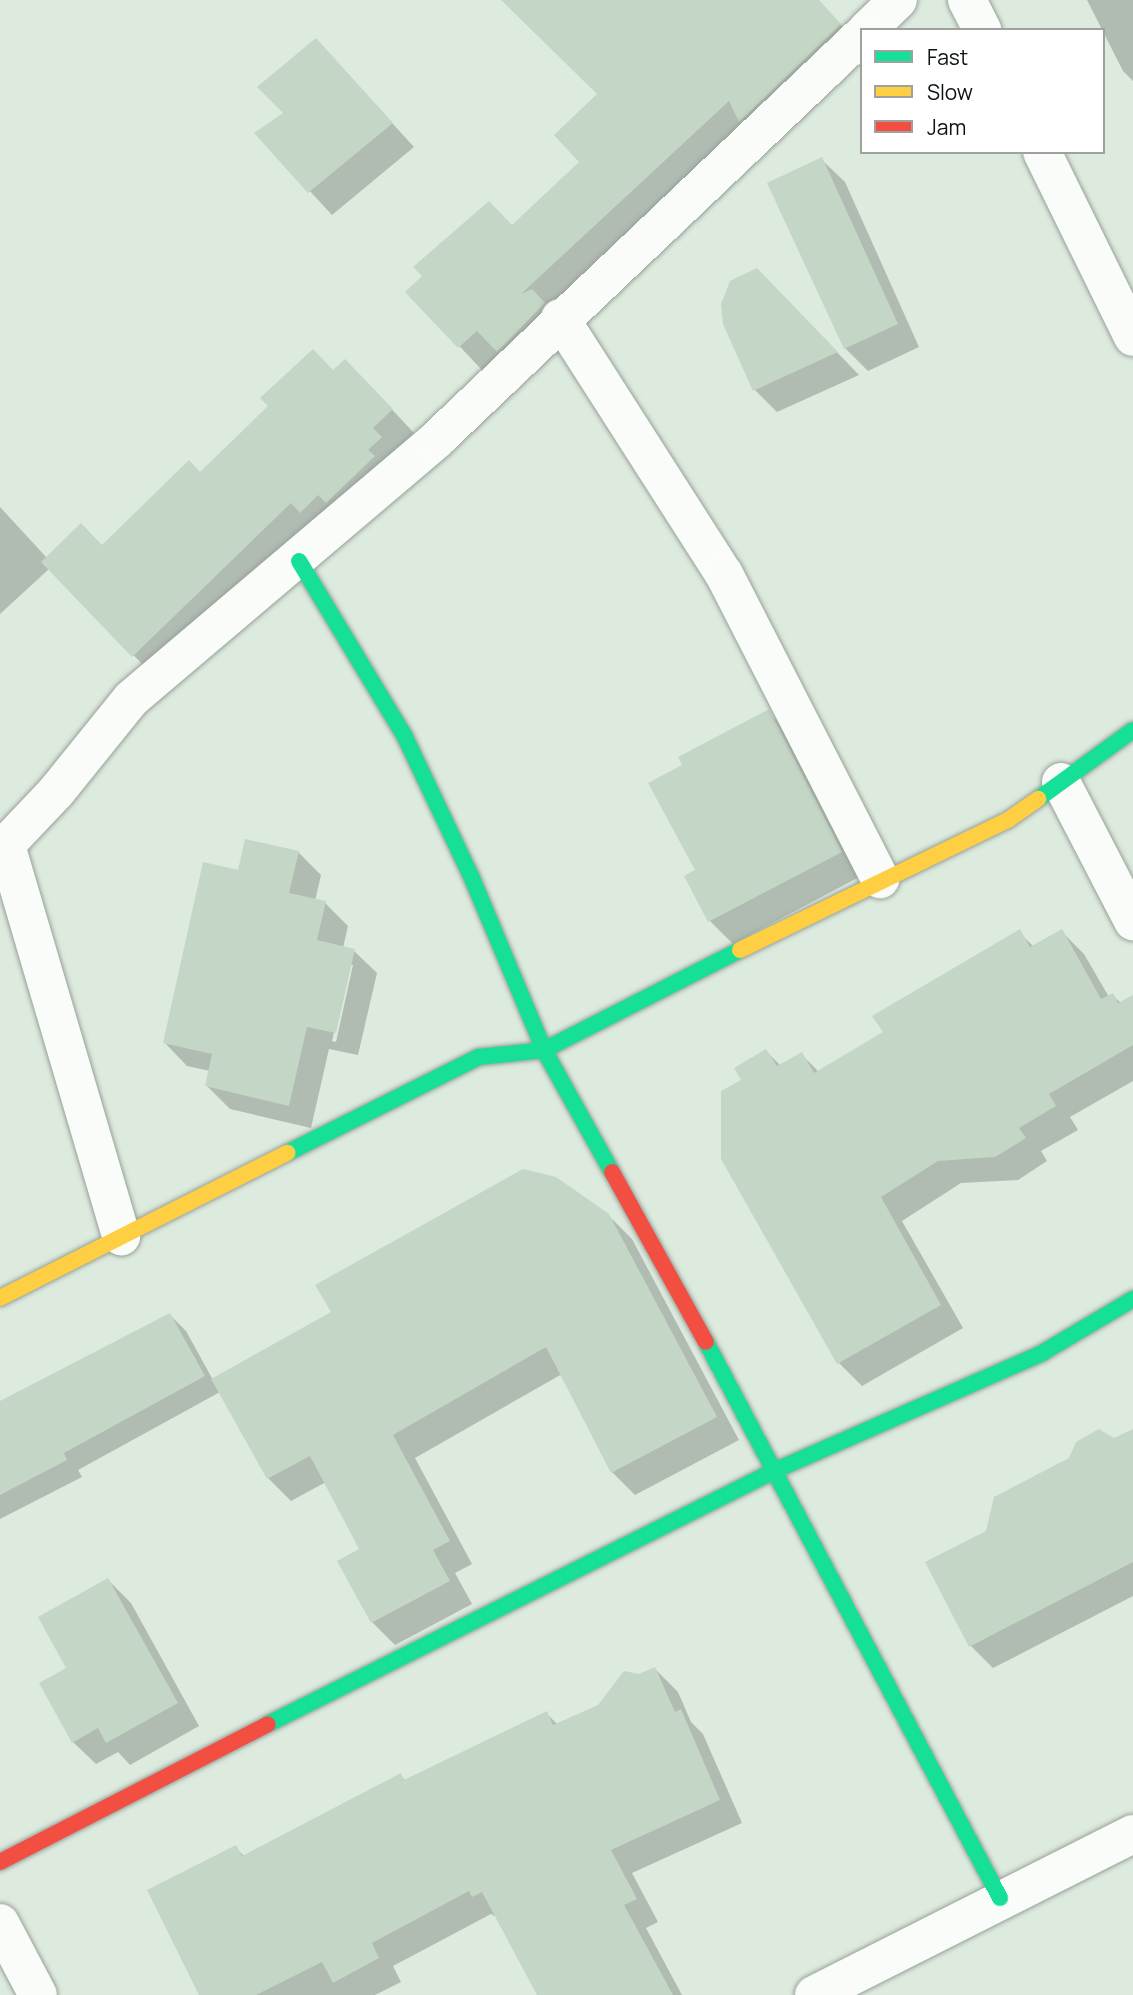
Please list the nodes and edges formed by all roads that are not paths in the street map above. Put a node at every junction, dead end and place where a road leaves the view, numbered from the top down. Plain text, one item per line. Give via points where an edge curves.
1 (898, 0) edge
2 (967, 0) edge
3 (869, 28) edge
4 (981, 28) edge
5 (860, 37) edge
6 (1043, 154) edge
7 (560, 318) junction
8 (1133, 337) edge
9 (299, 561) junction
10 (1133, 730) edge
11 (1060, 782) junction
12 (3, 848) edge
13 (880, 879) junction
14 (1133, 921) edge
15 (544, 1050) junction
16 (121, 1236) junction
17 (0, 1298) edge
18 (1133, 1299) edge
19 (776, 1470) junction
20 (1133, 1833) edge
21 (0, 1862) edge
22 (1000, 1898) junction
23 (0, 1923) edge
24 (38, 1995) edge
25 (814, 1995) edge

1 - 3 street
2 - 4 street
5 - 7 street
6 - 8 street
7 - 9 street via 436,440
7 - 13 street via 724,574
9 - 12 street via 131,699
9 - 15 street via 405,737 471,876
10 - 11 street
11 - 13 street via 1008,820
11 - 14 street
12 - 16 street
13 - 15 street
15 - 16 street via 480,1057
15 - 19 street
16 - 17 street
18 - 19 street via 1042,1353
19 - 21 street
19 - 22 street
20 - 22 street
22 - 25 street
23 - 24 street

